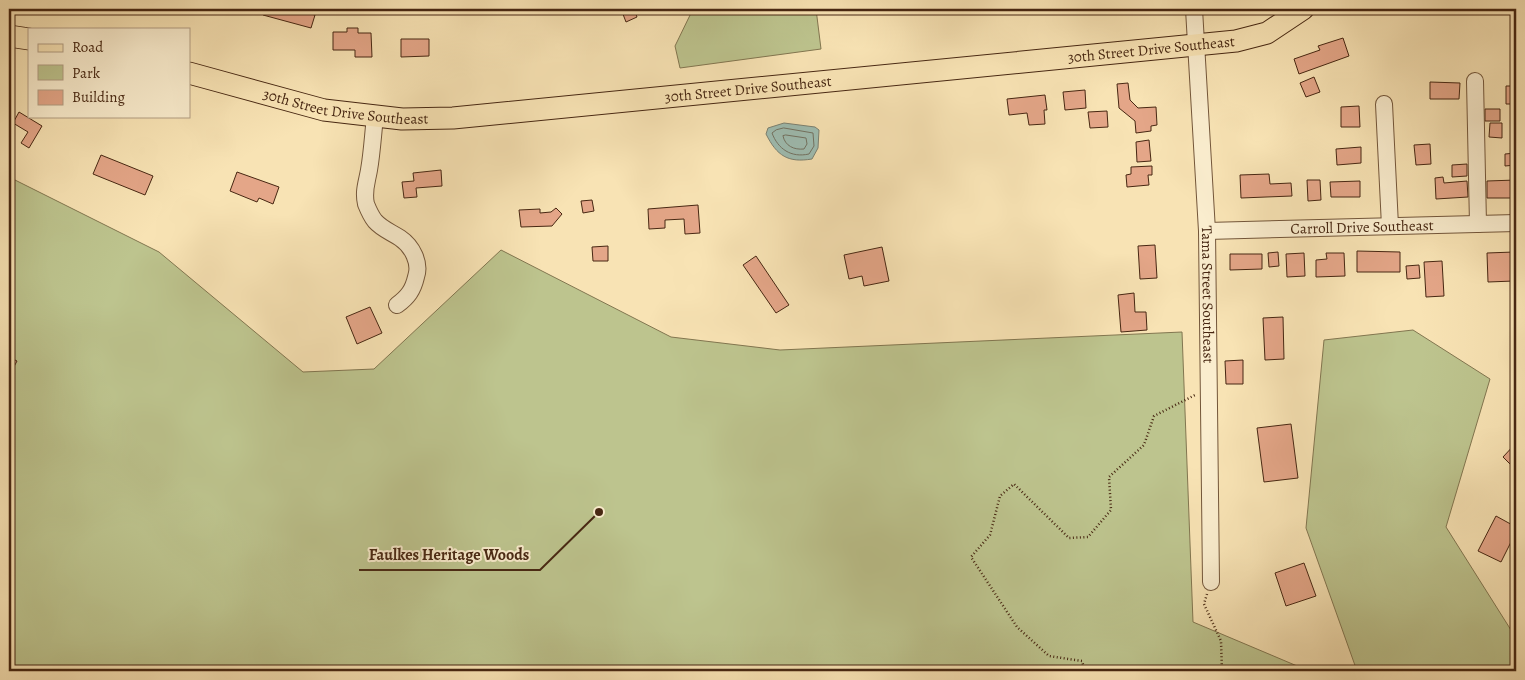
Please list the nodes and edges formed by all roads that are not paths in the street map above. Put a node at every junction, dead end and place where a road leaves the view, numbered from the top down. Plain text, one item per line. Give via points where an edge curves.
1 (1194, 9) edge
2 (1303, 9) edge
3 (9, 36) edge
4 (28, 39) edge
5 (1197, 45) junction
6 (190, 73) edge
7 (1475, 81) dead end
8 (1384, 104) dead end
9 (375, 117) junction
10 (1516, 223) edge
11 (1478, 224) junction
12 (1390, 226) junction
13 (1207, 231) junction
14 (397, 304) dead end
15 (1211, 582) road end

1 - 5 street, Tama Street Southeast
2 - 5 main road, 30th Street Drive Southeast via 1267,33 1236,41
3 - 4 main road
5 - 9 main road, 30th Street Drive Southeast via 476,116
5 - 13 street, Tama Street Southeast
6 - 9 main road, 30th Street Drive Southeast via 324,110
7 - 11 street
8 - 12 street
9 - 14 street via 365,201 374,220 410,247 418,272 407,297
10 - 11 street, Carroll Drive Southeast
11 - 12 street, Carroll Drive Southeast
12 - 13 street, Carroll Drive Southeast
13 - 15 street, Tama Street Southeast

